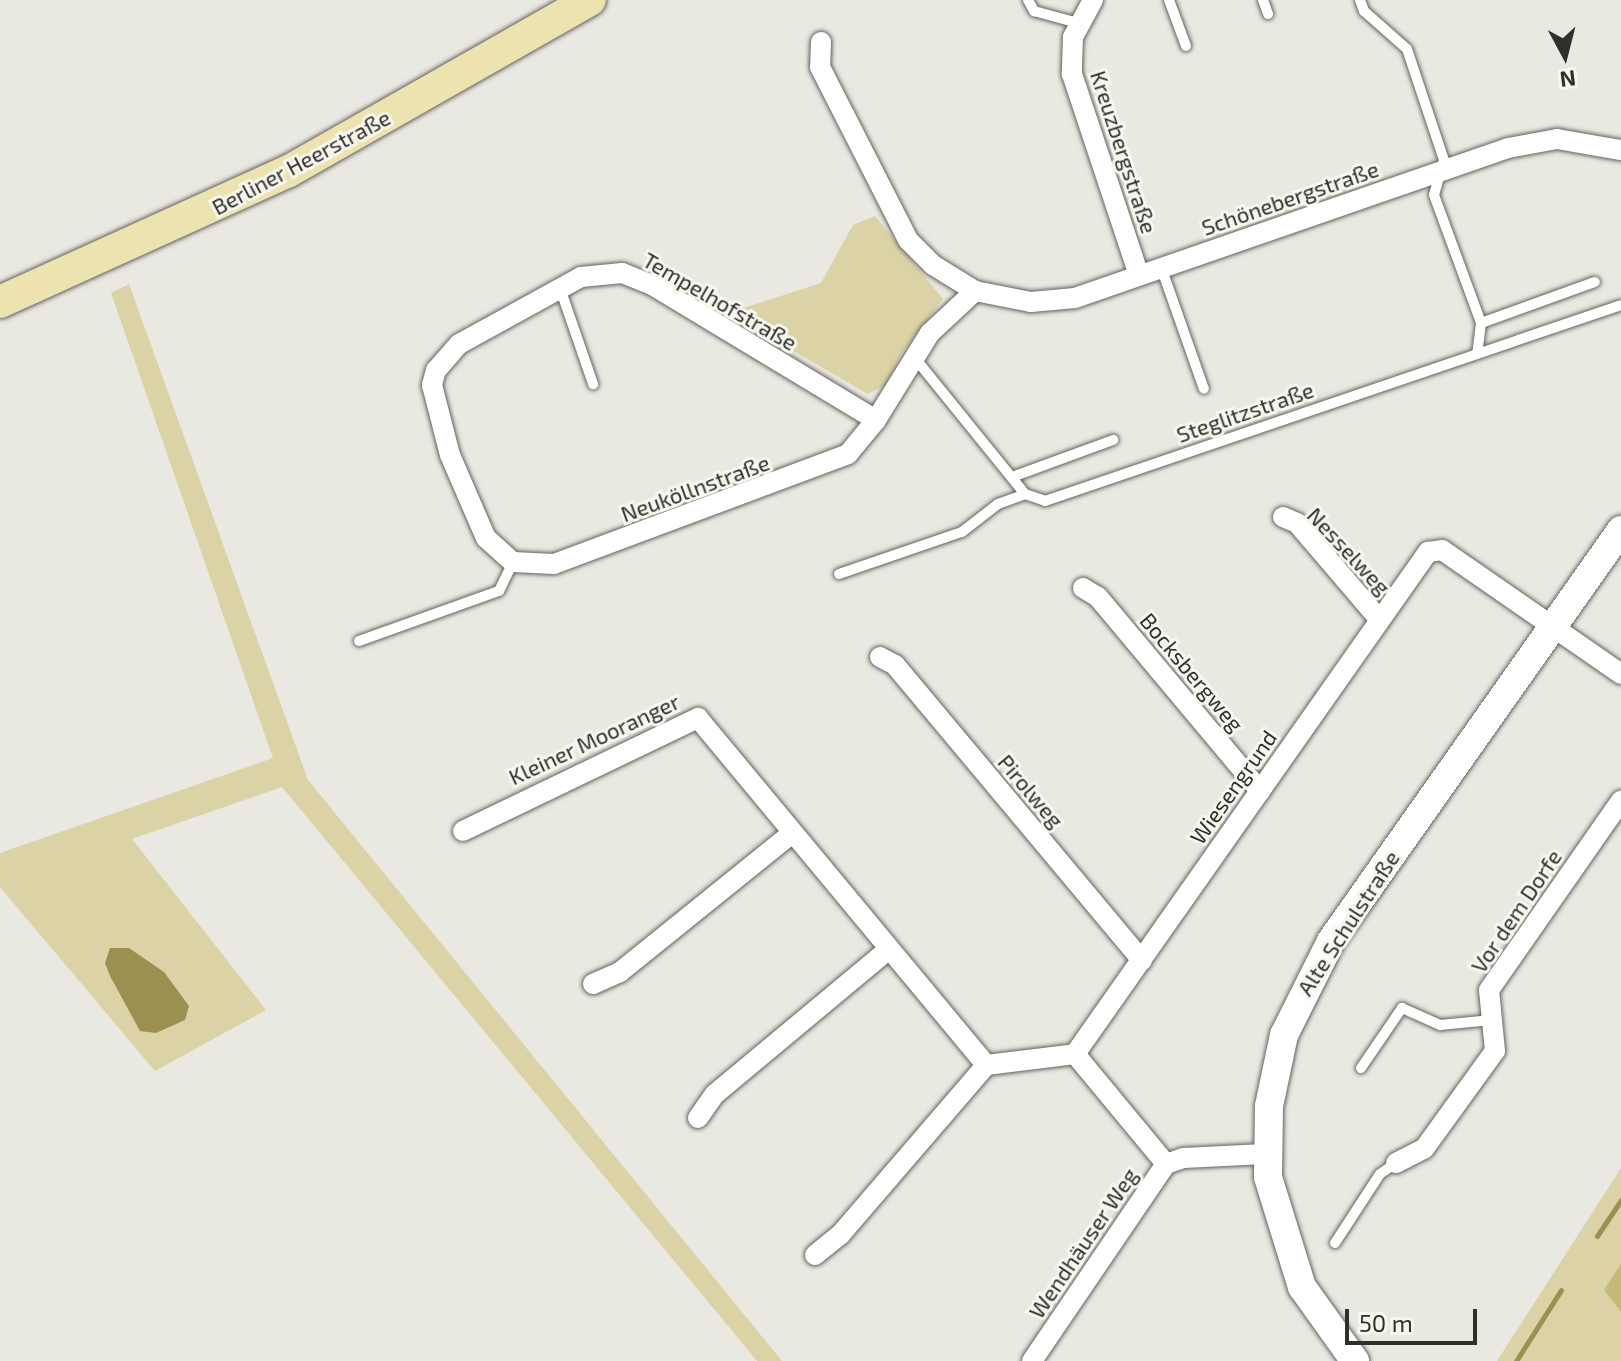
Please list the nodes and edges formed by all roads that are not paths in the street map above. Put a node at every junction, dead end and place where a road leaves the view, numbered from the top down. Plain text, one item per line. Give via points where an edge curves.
1 (590, 0) edge
2 (1028, 0) edge
3 (1093, 0) edge
4 (1169, 0) edge
5 (1263, 0) edge
6 (1360, 0) edge
7 (1268, 14) dead end
8 (1078, 23) junction
9 (821, 42) dead end
10 (1186, 46) dead end
11 (1620, 147) edge
12 (1440, 172) junction
13 (1161, 267) junction
14 (1139, 275) junction
15 (1595, 282) dead end
16 (560, 286) junction
17 (975, 291) junction
18 (0, 302) edge
19 (1621, 305) edge
20 (1481, 323) junction
21 (1477, 354) junction
22 (913, 356) junction
23 (593, 384) dead end
24 (1204, 389) dead end
25 (876, 420) junction
26 (1113, 440) dead end
27 (1012, 477) junction
28 (1025, 494) junction
29 (1283, 517) dead end
30 (1621, 530) edge
31 (513, 562) junction
32 (839, 574) dead end
33 (1083, 588) dead end
34 (1379, 619) junction
35 (1551, 626) junction
36 (359, 641) dead end
37 (880, 657) dead end
38 (1621, 674) edge
39 (1260, 791) junction
40 (1621, 801) edge
41 (463, 831) dead end
42 (792, 833) junction
43 (889, 949) junction
44 (1142, 960) junction
45 (593, 984) dead end
46 (1492, 1020) junction
47 (1075, 1054) junction
48 (986, 1065) junction
49 (1361, 1068) dead end
50 (698, 1118) dead end
51 (1265, 1154) junction
52 (1396, 1163) joint
53 (1166, 1164) junction
54 (1335, 1243) dead end
55 (815, 1255) dead end
56 (1041, 1358) edge
57 (1355, 1361) edge

1 - 18 main road, Berliner Heerstraße via 289,171
2 - 8 lane via 1034,11
3 - 8 street, Kreuzbergstraße
4 - 10 lane
5 - 7 lane
6 - 12 lane via 1364,11 1407,49 1444,160
8 - 14 street, Kreuzbergstraße via 1071,53 1076,96
9 - 17 street, Schönebergstraße via 820,67 908,240 933,265
11 - 12 street, Schönebergstraße via 1578,140 1529,143
12 - 13 street, Schönebergstraße
12 - 20 lane via 1434,195
13 - 14 street, Schönebergstraße
13 - 24 lane
14 - 17 street, Schönebergstraße via 1055,302 1008,300
15 - 20 lane
16 - 23 lane
16 - 25 street, Tempelhofstraße via 603,272 637,277
16 - 31 street, Tempelhofstraße via 459,344 441,363 432,385 471,512 496,551
17 - 22 street
19 - 21 lane, Steglitzstraße
20 - 21 lane
21 - 28 lane, Steglitzstraße via 1045,501
22 - 25 street
22 - 27 lane
25 - 31 street, Neuköllnstraße via 848,454 813,470 554,564
26 - 27 lane
27 - 28 lane
28 - 32 lane via 998,504 962,532
29 - 34 street, Nesselweg via 1297,523
30 - 35 street, Alte Schulstraße
31 - 36 lane via 499,591
33 - 39 street, Bocksbergweg via 1098,597
34 - 35 street, Wiesengrund via 1428,552 1436,549
34 - 39 street, Wiesengrund
35 - 38 street
35 - 51 street, Alte Schulstraße via 1315,966 1284,1035
37 - 44 street, Pirolweg via 895,665
39 - 44 street, Wiesengrund
40 - 46 street, Vor dem Dorfe via 1489,990
41 - 42 street, Kleiner Mooranger via 698,718
42 - 43 street, Kleiner Mooranger
42 - 45 street via 620,972
43 - 48 street, Kleiner Mooranger
43 - 50 street via 715,1094
44 - 47 street, Wiesengrund
46 - 49 lane via 1440,1025 1402,1008
46 - 52 street, Vor dem Dorfe via 1495,1051 1424,1149
47 - 48 street
47 - 53 street
48 - 55 street via 840,1235
51 - 53 street, Wendhäuser Weg via 1183,1158
51 - 57 street, Alte Schulstraße via 1302,1287
52 - 54 lane via 1380,1174
53 - 56 street, Wendhäuser Weg

